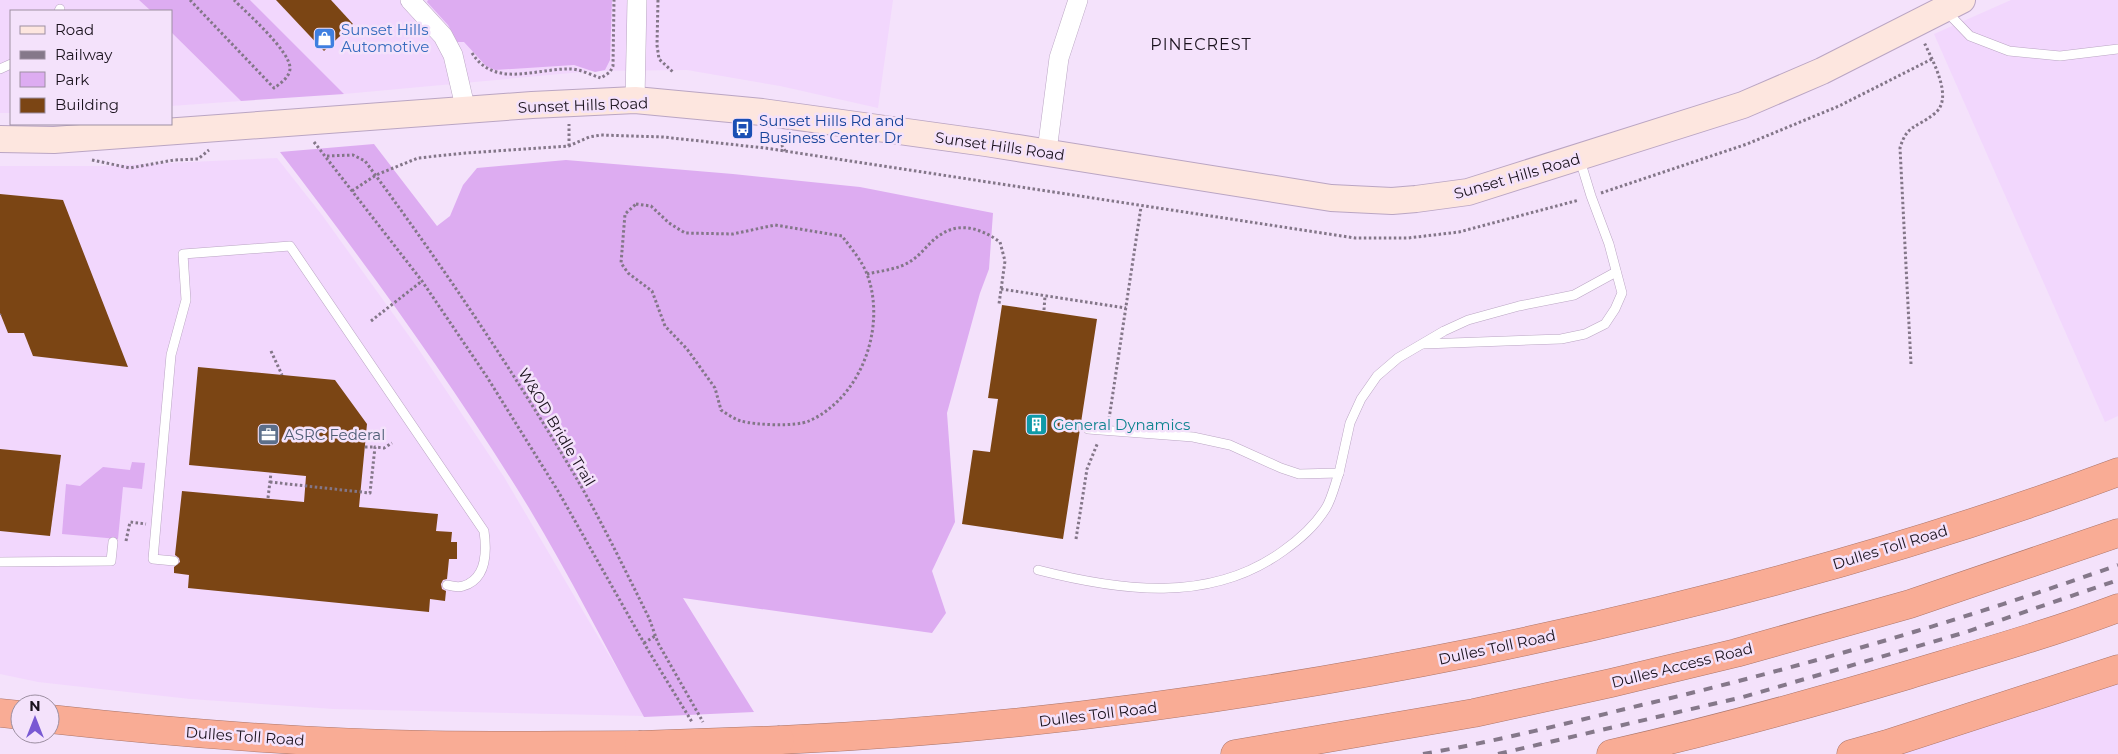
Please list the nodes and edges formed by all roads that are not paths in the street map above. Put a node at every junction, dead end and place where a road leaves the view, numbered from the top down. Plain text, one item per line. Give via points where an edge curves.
1 (410, 0) edge
2 (636, 0) edge
3 (1078, 0) edge
4 (1953, 4) edge
5 (2118, 49) edge
6 (635, 100) junction
7 (466, 111) junction
8 (0, 139) edge
9 (1047, 151) junction
10 (1580, 158) junction
11 (1616, 272) junction
12 (1423, 344) junction
13 (1088, 429) dead end
14 (2118, 472) edge
15 (1339, 473) junction
16 (2118, 533) edge
17 (113, 542) road end
18 (174, 561) dead end
19 (0, 562) edge
20 (1038, 570) dead end
21 (447, 585) dead end
22 (2118, 608) edge
23 (2118, 669) edge
24 (60, 720) edge
25 (1234, 754) edge
26 (1611, 754) edge
27 (1851, 754) edge

1 - 7 street via 434,24 448,46
2 - 6 street
3 - 9 street via 1059,58
4 - 5 lane via 1970,36 2009,51 2060,56
4 - 10 main road, Sunset Hills Road via 1822,71 1743,105
6 - 7 main road, Sunset Hills Road
6 - 9 main road, Sunset Hills Road via 754,111
7 - 8 main road, Sunset Hills Road via 54,140
9 - 10 main road, Sunset Hills Road via 1294,193 1392,201 1468,192
10 - 11 lane
11 - 12 lane via 1574,295 1468,320
11 - 12 lane via 1622,293 1616,309 1605,324 1585,334 1561,339
12 - 15 lane via 1398,358 1377,376 1361,399 1350,423
13 - 15 lane via 1193,437 1230,445 1299,474
14 - 24 highway, Dulles Toll Road, bridge via 1860,557 1627,619 1390,669 1241,695 1038,721 780,740 639,745 431,745 142,729
15 - 20 lane via 1326,507 1304,536 1268,562 1228,580 1192,587 1155,589 1082,581
16 - 25 highway, Dulles Access Road via 1910,604 1736,653 1474,713
17 - 19 lane via 111,561
18 - 21 lane via 153,559 171,355 186,300 183,254 290,246 484,531 486,549 483,568 477,578 462,587
22 - 26 highway via 1961,660 1818,702
23 - 27 highway

